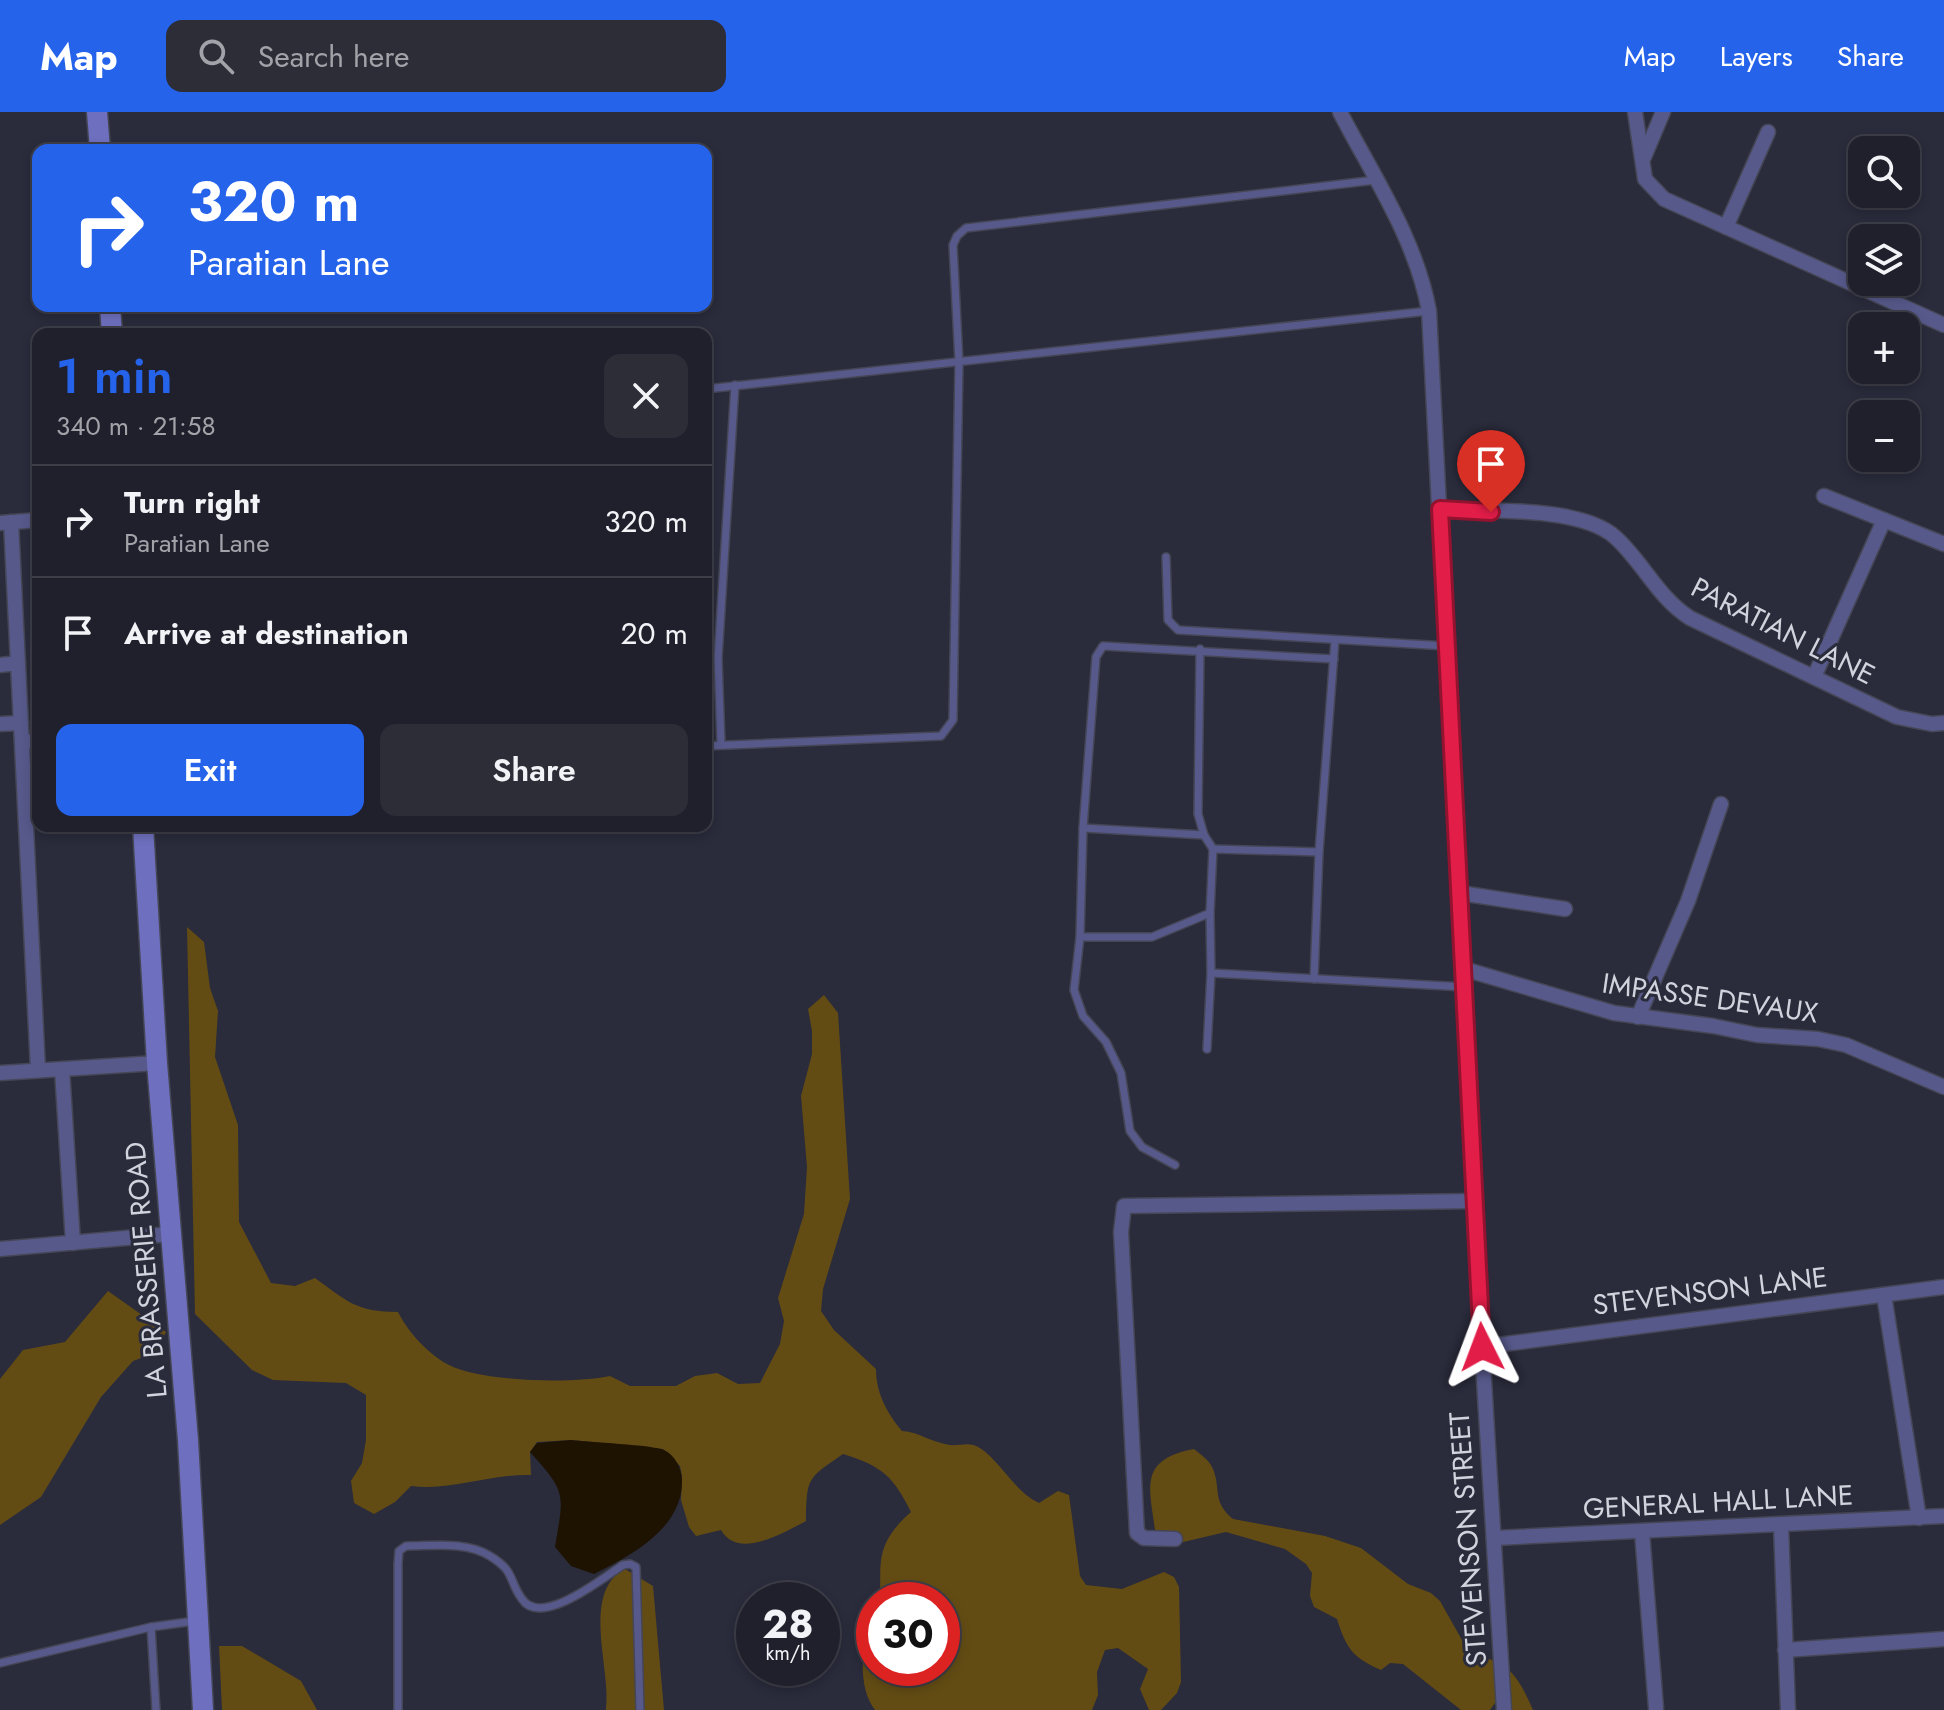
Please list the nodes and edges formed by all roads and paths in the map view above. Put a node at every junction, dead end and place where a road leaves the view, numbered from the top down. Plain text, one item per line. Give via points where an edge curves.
1 (97, 112) edge
2 (1340, 112) edge
3 (1635, 112) edge
4 (1663, 112) edge
5 (1768, 132) dead end
6 (100, 144) edge
7 (1644, 158) junction
8 (1376, 180) junction
9 (1726, 227) junction
10 (1429, 311) junction
11 (1944, 325) edge
12 (959, 362) junction
13 (735, 385) junction
14 (712, 388) edge
15 (1824, 496) dead end
16 (1440, 509) junction
17 (32, 520) edge
18 (1884, 520) junction
19 (6, 522) edge
20 (1944, 544) edge
21 (1166, 557) dead end
22 (7, 572) edge
23 (16, 617) junction
24 (0, 618) edge
25 (1335, 640) junction
26 (1447, 646) junction
27 (1200, 649) junction
28 (1334, 659) junction
29 (18, 663) junction
30 (0, 665) edge
31 (1814, 677) junction
32 (21, 723) junction
33 (1944, 723) edge
34 (0, 724) edge
35 (32, 741) edge
36 (22, 742) junction
37 (721, 745) junction
38 (712, 746) edge
39 (1721, 804) dead end
40 (1083, 828) junction
41 (143, 832) edge
42 (1204, 835) junction
43 (1213, 849) junction
44 (1319, 852) junction
45 (1460, 893) junction
46 (1565, 909) dead end
47 (1210, 913) junction
48 (1080, 937) junction
49 (1464, 969) junction
50 (1211, 973) junction
51 (1314, 979) junction
52 (1465, 987) junction
53 (1638, 1017) junction
54 (1207, 1049) dead end
55 (157, 1063) junction
56 (62, 1069) junction
57 (38, 1070) junction
58 (0, 1073) edge
59 (1944, 1087) edge
60 (1175, 1165) dead end
61 (1475, 1201) junction
62 (171, 1234) junction
63 (73, 1243) junction
64 (0, 1249) edge
65 (1944, 1287) edge
66 (1884, 1295) junction
67 (1482, 1347) junction
68 (1944, 1516) edge
69 (1919, 1518) junction
70 (1781, 1526) junction
71 (1642, 1532) junction
72 (1495, 1538) junction
73 (1175, 1539) dead end
74 (197, 1621) junction
75 (151, 1627) junction
76 (1944, 1639) edge
77 (1785, 1650) junction
78 (0, 1663) edge
79 (1656, 1708) edge
80 (156, 1710) edge
81 (203, 1710) edge
82 (398, 1710) edge
83 (640, 1710) edge
84 (1504, 1710) edge
85 (1788, 1710) edge

1 - 6 main road
2 - 8 street, STEVENSON STREET
3 - 7 street
4 - 7 street
5 - 9 street
7 - 9 street via 1645,179 1664,199
8 - 10 street, STEVENSON STREET via 1412,248
8 - 12 lane via 966,228 953,245
9 - 11 street
10 - 12 lane
10 - 16 street, STEVENSON STREET
12 - 13 lane
12 - 37 lane via 953,720 947,730 941,736
13 - 14 lane
13 - 37 lane via 718,658
15 - 18 street
16 - 26 street, STEVENSON STREET
16 - 31 street, PARATIAN LANE via 1568,516 1589,522 1625,547 1672,607
17 - 19 street
18 - 20 street
18 - 31 street
19 - 22 street
21 - 25 lane via 1168,620 1178,630
22 - 23 street
23 - 24 street
23 - 29 street
25 - 26 lane
25 - 28 lane
26 - 45 street, STEVENSON STREET
27 - 28 lane
27 - 40 lane via 1103,646 1096,657
27 - 42 lane via 1198,814
28 - 44 lane
29 - 30 street
29 - 32 street
31 - 33 street, PARATIAN LANE via 1897,717
32 - 34 street
32 - 36 street
35 - 36 street
36 - 57 street
37 - 38 lane
39 - 53 street via 1688,901
40 - 42 lane
40 - 48 lane
41 - 55 main road, LA BRASSERIE ROAD
42 - 43 lane
43 - 44 lane
43 - 47 lane
44 - 51 lane
45 - 46 street
45 - 49 street, STEVENSON STREET
47 - 48 lane via 1152,937
47 - 50 lane
48 - 60 lane via 1074,990 1083,1016 1106,1042 1121,1073 1130,1131 1142,1147
49 - 52 street, STEVENSON STREET
49 - 53 street, IMPASSE DEVAUX
50 - 51 lane
50 - 54 lane
51 - 52 lane
52 - 61 street, STEVENSON STREET
53 - 59 street, IMPASSE DEVAUX via 1846,1045
55 - 56 street
55 - 62 main road, LA BRASSERIE ROAD
56 - 57 street
56 - 63 street
57 - 58 street
61 - 67 street, STEVENSON STREET
61 - 73 street via 1124,1206 1121,1232 1137,1533
62 - 63 street
62 - 74 main road, LA BRASSERIE ROAD
63 - 64 street
65 - 66 street, STEVENSON LANE
66 - 67 street, STEVENSON LANE
66 - 69 street
67 - 72 street, STEVENSON STREET
68 - 69 street, GENERAL HALL LANE
69 - 70 street, GENERAL HALL LANE
70 - 71 street, GENERAL HALL LANE
70 - 77 street
71 - 72 street, GENERAL HALL LANE
71 - 79 street
72 - 84 street, STEVENSON STREET
74 - 75 lane
74 - 81 main road, LA BRASSERIE ROAD
75 - 78 lane
75 - 80 lane
76 - 77 street
77 - 85 street
82 - 83 lane via 399,1551 406,1546 464,1546 489,1555 511,1572 522,1600 532,1608 549,1609 623,1565 636,1567

